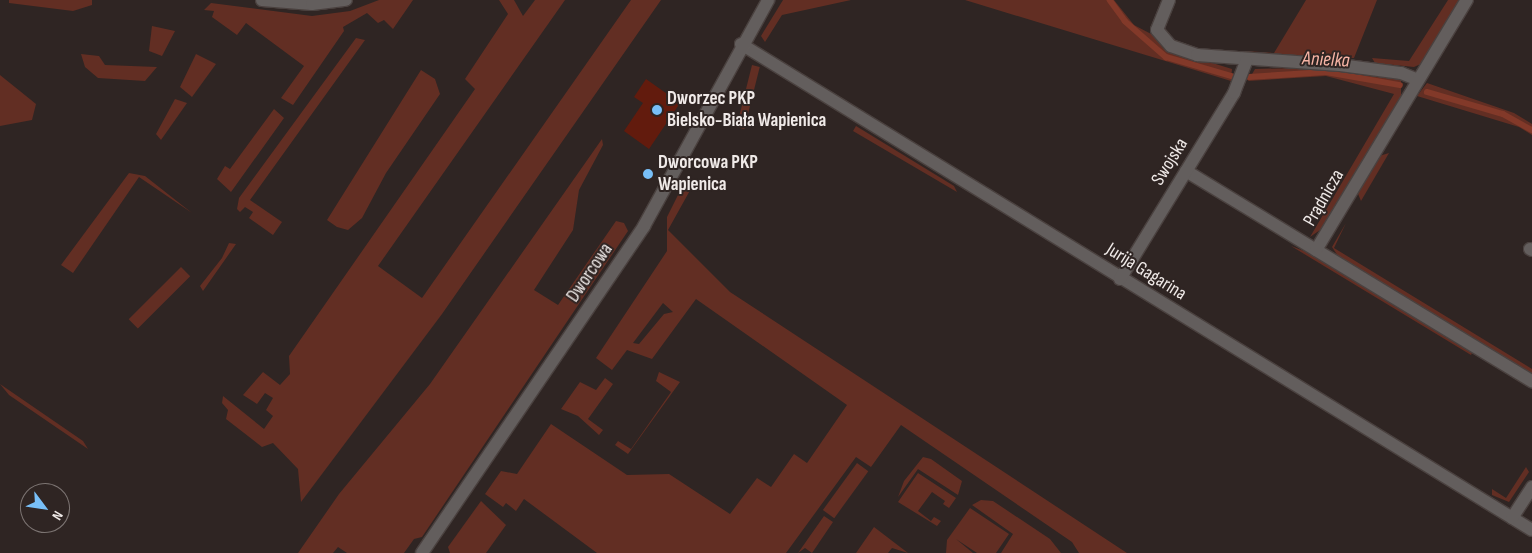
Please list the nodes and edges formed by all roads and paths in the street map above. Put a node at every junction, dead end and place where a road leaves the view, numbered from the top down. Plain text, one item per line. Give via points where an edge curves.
1 (262, 0) edge
2 (346, 0) edge
3 (768, 0) edge
4 (1168, 0) edge
5 (1467, 0) edge
6 (741, 44) junction
7 (1246, 61) junction
8 (1418, 80) junction
9 (1186, 171) junction
10 (1316, 250) junction
11 (1120, 279) junction
12 (1532, 381) edge
13 (1532, 487) edge
14 (1512, 518) junction
15 (1532, 530) edge
16 (422, 553) edge

1 - 2 street via 306,4
3 - 6 street, Dworcowa
4 - 7 street via 1157,30 1171,46 1197,55
5 - 8 street, Prądnicza
6 - 11 street, Jurija Gagarina
6 - 16 street, Dworcowa via 644,226
7 - 8 street via 1340,65 1402,73
7 - 9 street, Swojska via 1234,92
8 - 10 street, Prądnicza
9 - 10 street
9 - 11 street, Swojska
10 - 12 street, Prądnicza
11 - 14 street, Jurija Gagarina
13 - 14 street
14 - 15 street, Jurija Gagarina

